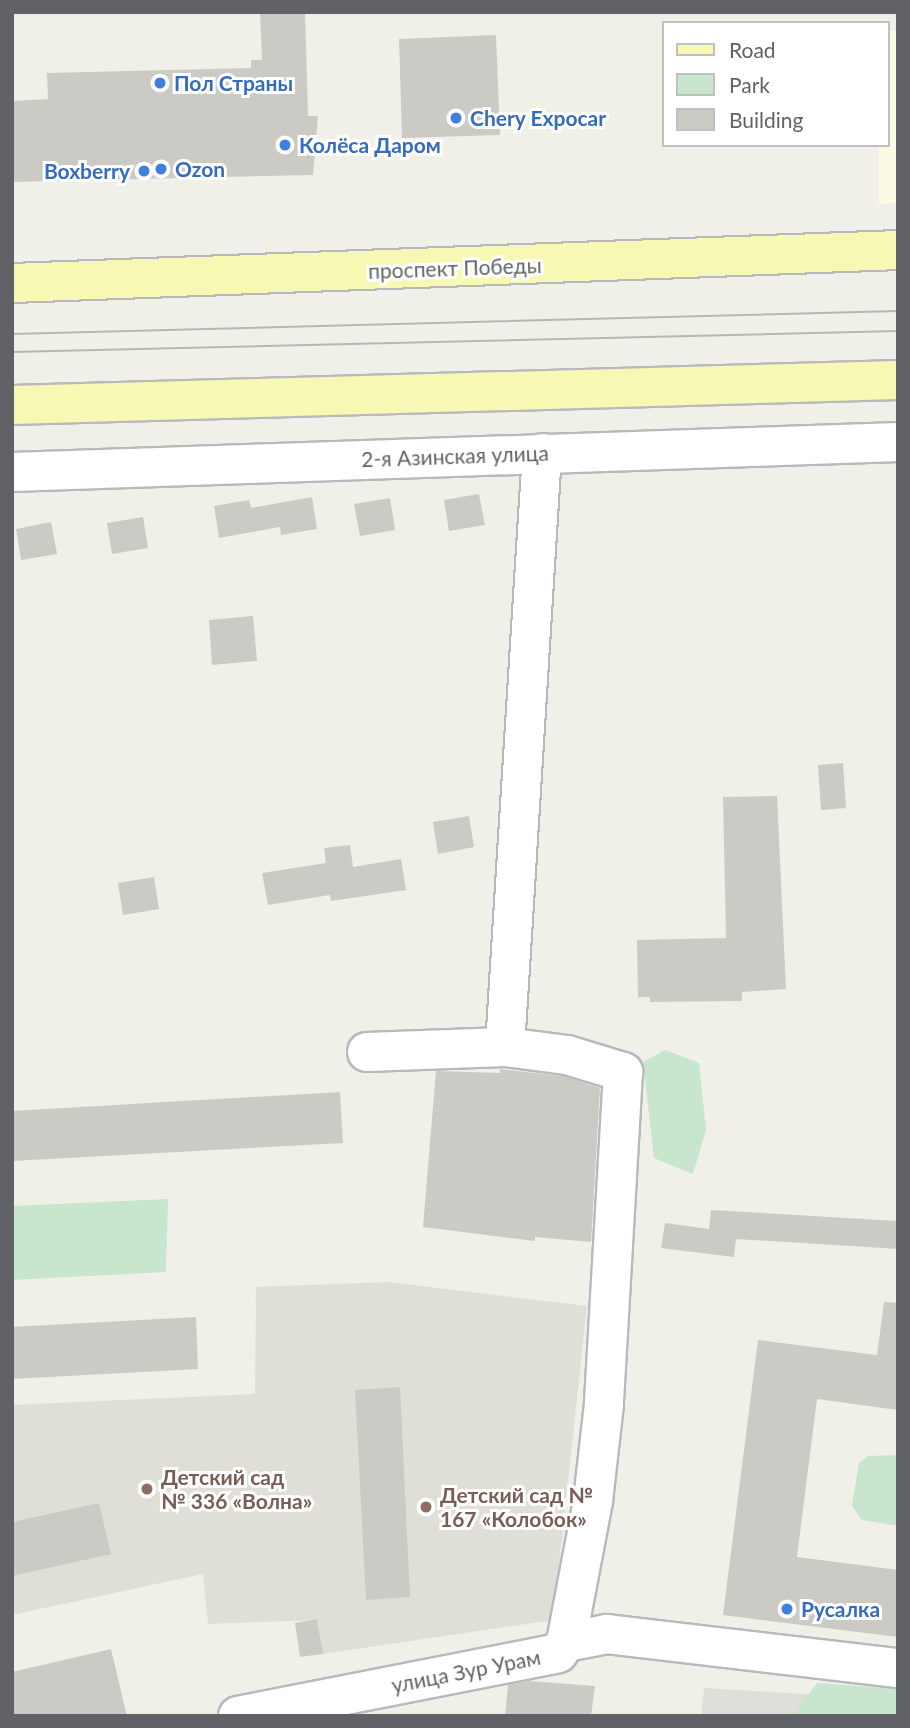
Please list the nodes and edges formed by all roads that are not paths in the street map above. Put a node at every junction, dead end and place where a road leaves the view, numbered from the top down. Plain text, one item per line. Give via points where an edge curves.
1 (898, 250) edge
2 (12, 283) edge
3 (898, 380) edge
4 (12, 405) edge
5 (898, 442) edge
6 (542, 453) junction
7 (12, 472) edge
8 (496, 1047) junction
9 (367, 1052) dead end
10 (566, 1642) junction
11 (898, 1668) edge
12 (238, 1716) edge

1 - 2 main road, проспект Победы
3 - 4 main road
5 - 6 street, 2-я Азинская улица
6 - 7 street, 2-я Азинская улица
6 - 8 street
8 - 9 street
8 - 10 street via 567,1055 623,1072 604,1404 593,1501
10 - 11 street, улица Зур Урам via 621,1634
10 - 12 street, улица Зур Урам via 558,1653

